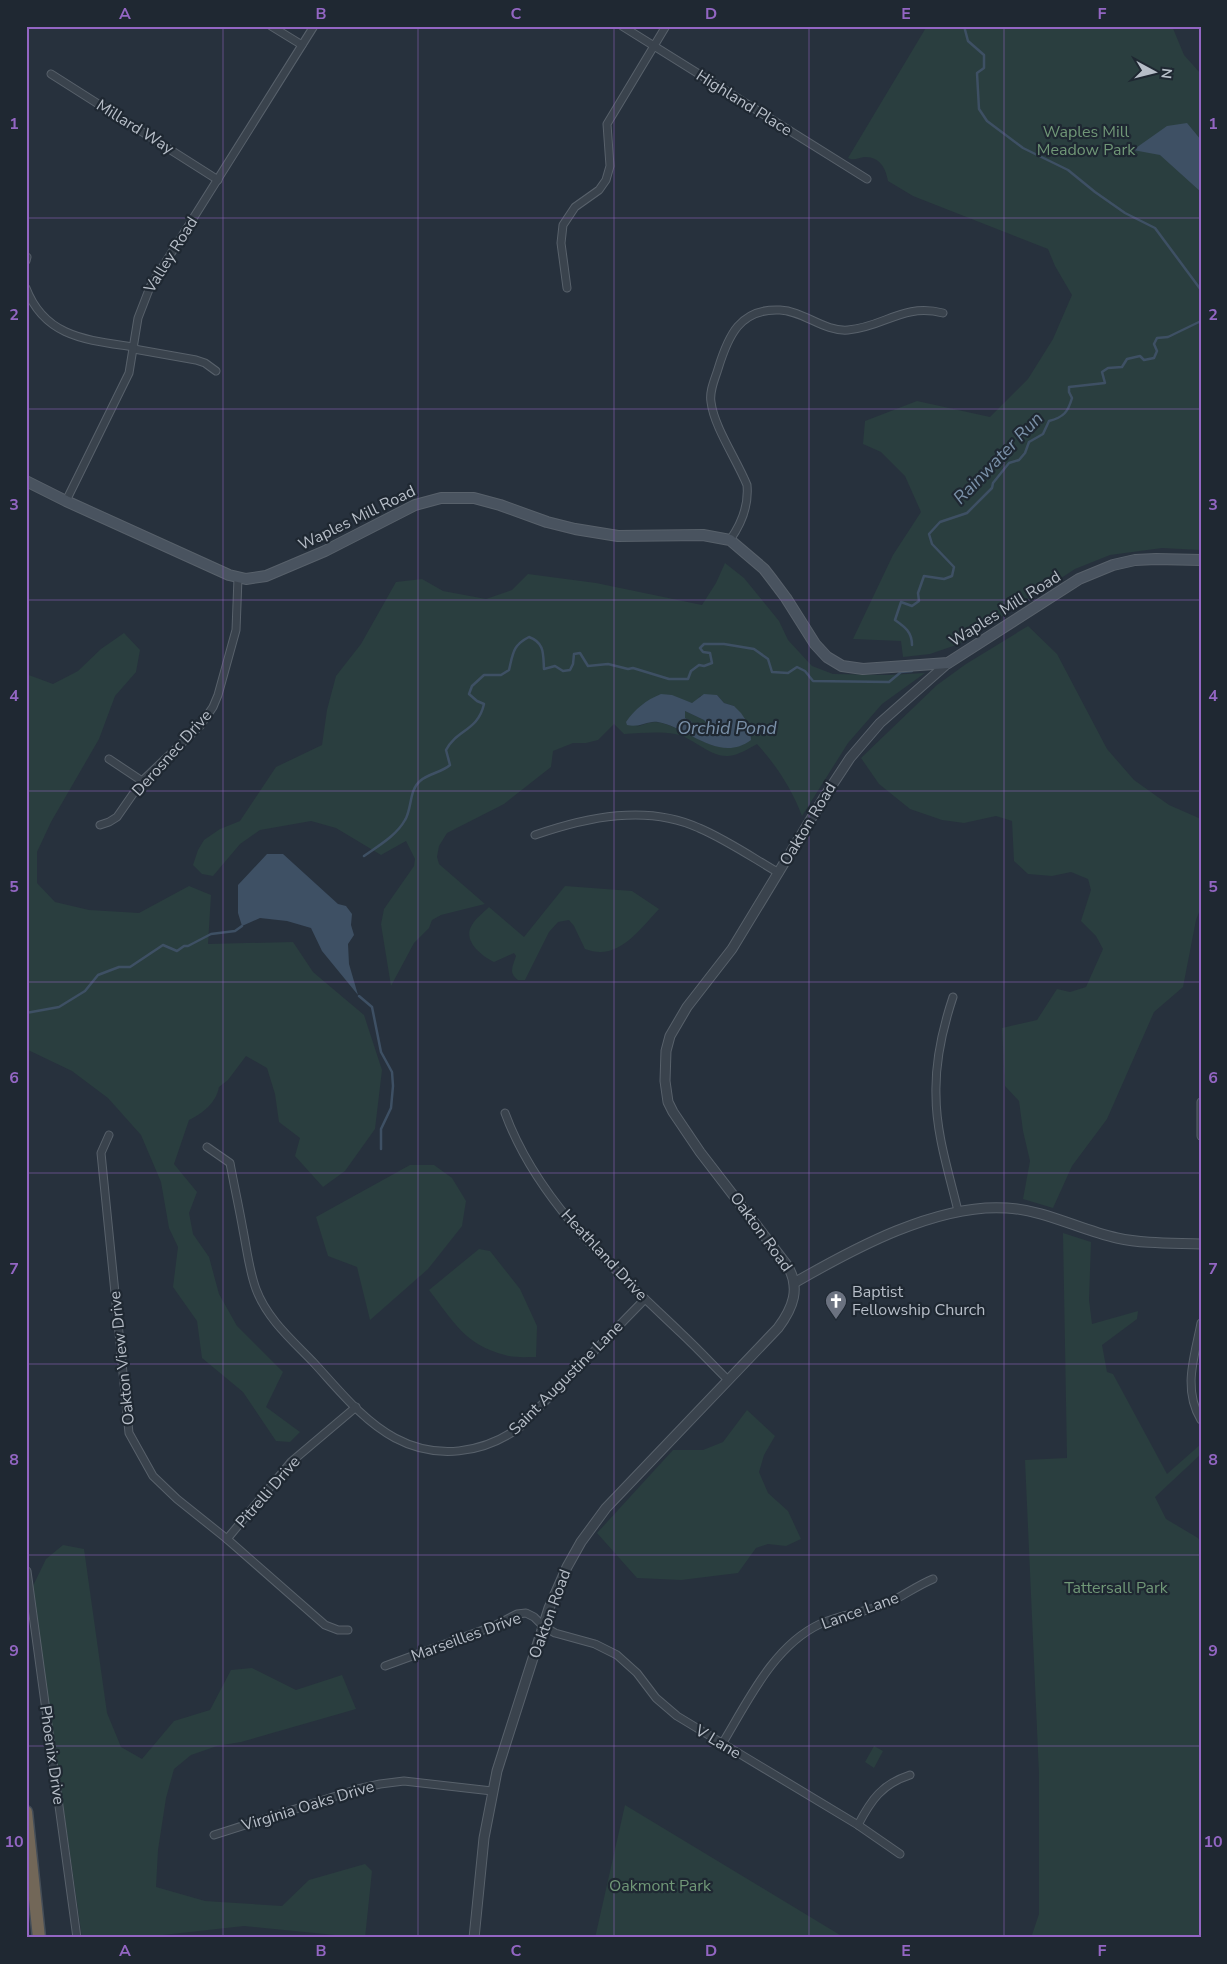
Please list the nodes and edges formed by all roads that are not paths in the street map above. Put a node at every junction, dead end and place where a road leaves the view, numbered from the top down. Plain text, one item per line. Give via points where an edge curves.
1 (271, 26) edge
2 (314, 26) edge
3 (622, 26) edge
4 (666, 26) edge
5 (302, 45) junction
6 (654, 46) junction
7 (51, 74) dead end
8 (218, 180) junction
9 (867, 180) dead end
10 (27, 257) edge
11 (26, 261) edge
12 (26, 288) edge
13 (567, 288) dead end
14 (944, 313) dead end
15 (134, 348) junction
16 (216, 372) dead end
17 (26, 481) edge
18 (66, 501) junction
19 (730, 540) junction
20 (1201, 560) edge
21 (238, 578) junction
22 (948, 663) junction
23 (109, 759) dead end
24 (142, 781) junction
25 (100, 825) dead end
26 (535, 835) dead end
27 (779, 873) junction
28 (954, 997) dead end
29 (1201, 1102) edge
30 (505, 1113) dead end
31 (109, 1135) dead end
32 (1201, 1136) edge
33 (207, 1147) dead end
34 (958, 1211) junction
35 (1201, 1244) edge
36 (794, 1284) junction
37 (645, 1299) junction
38 (1201, 1324) edge
39 (727, 1379) junction
40 (356, 1407) junction
41 (1201, 1420) edge
42 (227, 1539) junction
43 (27, 1571) edge
44 (933, 1579) dead end
45 (543, 1626) junction
46 (348, 1630) dead end
47 (385, 1666) dead end
48 (722, 1744) junction
49 (910, 1774) dead end
50 (492, 1791) junction
51 (26, 1812) edge
52 (858, 1825) junction
53 (214, 1835) dead end
54 (900, 1854) dead end
55 (39, 1938) edge
56 (77, 1938) edge
57 (474, 1938) edge

1 - 5 street
2 - 5 street, Valley Road
3 - 6 street, Highland Place
4 - 6 street
5 - 8 street, Valley Road
6 - 9 street, Highland Place
6 - 13 street via 607,124 610,166 606,180 599,190 575,207 563,224 561,243
7 - 8 street, Millard Way
8 - 15 street, Valley Road via 150,288 138,318
10 - 11 street
12 - 15 street via 46,320 66,333
14 - 19 street via 919,310 848,330 782,310 760,312 740,323 722,354 710,400 747,485 745,512
15 - 16 street via 196,360
15 - 18 street, Valley Road via 119,396
17 - 18 main road, Waples Mill Road
18 - 21 main road, Waples Mill Road
19 - 21 main road, Waples Mill Road via 703,535 618,536 547,522 487,501 452,496 415,505 276,573
19 - 22 main road, Waples Mill Road via 764,569 815,644 833,662 863,668
20 - 22 main road, Waples Mill Road via 1135,560 1101,569
21 - 24 street, Derosnec Drive via 236,630 213,707 200,726
22 - 27 street, Oakton Road via 901,703 859,746 833,782
23 - 24 street
24 - 25 street, Derosnec Drive via 117,817
26 - 27 street via 613,815 670,819 707,832
27 - 36 street, Oakton Road via 732,949 676,1024 666,1051 665,1081 668,1102 679,1123 780,1255 793,1275
28 - 34 street via 939,1060 936,1095 941,1137
29 - 32 street
30 - 37 street, Heathland Drive via 514,1137 572,1224
31 - 42 street, Oakton View Drive via 101,1153 129,1433 153,1476
33 - 40 street, Saint Augustine Lane via 230,1163 250,1268 264,1306
34 - 35 street via 1008,1208 1118,1238
34 - 36 street via 879,1238
36 - 39 street, Oakton Road via 786,1317
37 - 39 street, Heathland Drive
37 - 40 street, Saint Augustine Lane via 520,1427 487,1446 454,1452 411,1446 393,1437
38 - 41 street via 1190,1383
39 - 45 street, Oakton Road via 594,1523 567,1567
40 - 42 street, Pitrelli Drive via 291,1462
42 - 46 street, Oakton View Drive via 325,1625
43 - 56 street, Phoenix Drive
44 - 48 street, Lance Lane via 883,1605 837,1617 797,1640 768,1669
45 - 47 street, Marseilles Drive via 534,1616 517,1614 494,1626
45 - 48 street, V Lane via 554,1633 595,1644 617,1655 676,1716
45 - 50 street, Oakton Road
48 - 52 street, V Lane
49 - 52 street via 884,1788 868,1804
50 - 53 street, Virginia Oaks Drive via 404,1781 380,1784
50 - 57 street, Oakton Road
51 - 55 highway
52 - 54 street, V Lane

